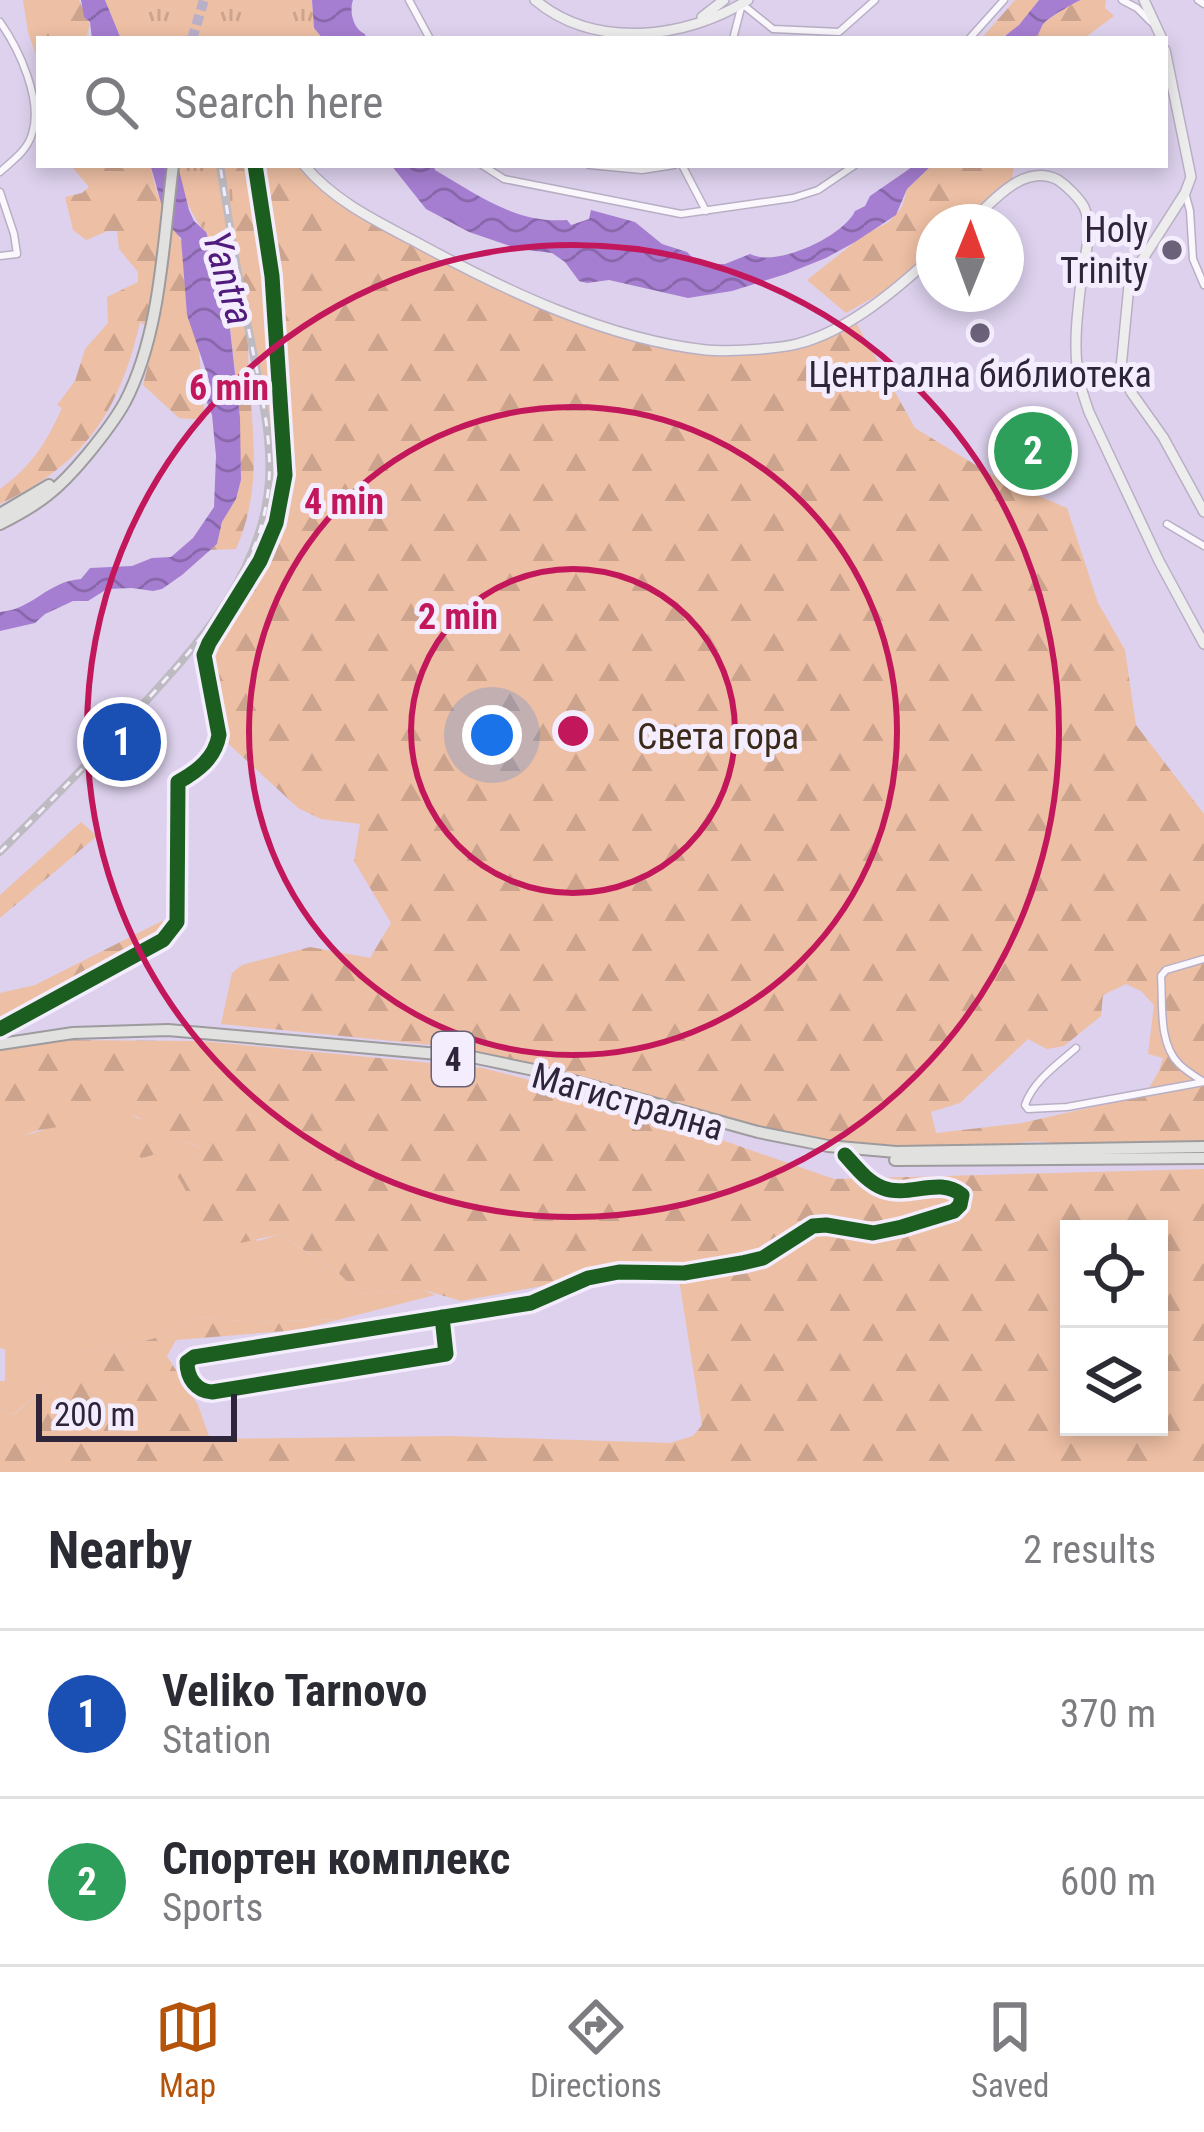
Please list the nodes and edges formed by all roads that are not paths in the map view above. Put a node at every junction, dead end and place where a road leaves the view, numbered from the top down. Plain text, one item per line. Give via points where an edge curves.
1 (409, 0) edge
2 (536, 0) edge
3 (724, 0) edge
4 (875, 0) edge
5 (1004, 0) edge
6 (1122, 0) edge
7 (1144, 0) edge
8 (745, 2) edge
9 (0, 22) edge
10 (693, 25) junction
11 (428, 36) edge
12 (735, 36) edge
13 (842, 36) edge
14 (972, 36) edge
15 (1160, 36) edge
16 (1161, 36) edge
17 (1168, 65) edge
18 (173, 168) edge
19 (255, 168) edge
20 (307, 168) edge
21 (487, 168) edge
22 (621, 168) edge
23 (656, 168) edge
24 (680, 168) edge
25 (851, 168) edge
26 (0, 172) edge
27 (0, 192) edge
28 (1185, 193) junction
29 (990, 204) edge
30 (706, 211) junction
31 (0, 256) edge
32 (916, 272) edge
33 (1204, 285) edge
34 (89, 452) junction
35 (1204, 512) edge
36 (0, 514) edge
37 (0, 524) edge
38 (1167, 524) dead end
39 (1204, 546) edge
40 (1204, 644) edge
41 (1204, 959) edge
42 (0, 1029) edge
43 (51, 1036) junction
44 (0, 1044) edge
45 (1076, 1048) dead end
46 (1204, 1082) edge
47 (1204, 1147) edge
48 (845, 1155) junction
49 (1204, 1158) edge
50 (442, 1317) junction

1 - 11 street
2 - 10 street via 594,31
3 - 10 street
4 - 13 street
5 - 14 street
6 - 15 street
7 - 16 street
8 - 10 street
8 - 12 street
8 - 13 street via 773,28
9 - 26 street via 24,64 34,111 24,150
17 - 28 street via 1191,177
18 - 34 main road via 151,328 127,398
19 - 42 street via 272,276 285,476 260,561 204,656 219,735 206,763 178,782 177,922 163,940
20 - 32 street via 351,207 563,313 710,351 797,344 854,319
21 - 30 street via 666,212
22 - 23 street
24 - 30 street
25 - 30 street via 806,194
27 - 31 street via 17,254
28 - 33 street
28 - 35 street via 1129,284 1121,368
29 - 40 street via 1033,177 1055,178 1084,208 1081,386
34 - 36 main road
34 - 37 main road via 63,484
38 - 39 street
41 - 46 street via 1161,976 1170,1050
43 - 44 main road, Магистрална / 4
43 - 47 main road, Магистрална / 4 via 167,1030 472,1057 856,1150
43 - 48 main road, Магистрална / 4 via 190,1036 472,1061
45 - 46 street via 1026,1098 1028,1108
48 - 49 main road, Магистрална / 4
48 - 50 street via 884,1189 955,1189 960,1204 873,1233 813,1226 742,1263 685,1274 619,1272 531,1303
50 - 50 street via 194,1357 187,1370 196,1387 212,1392 446,1354

